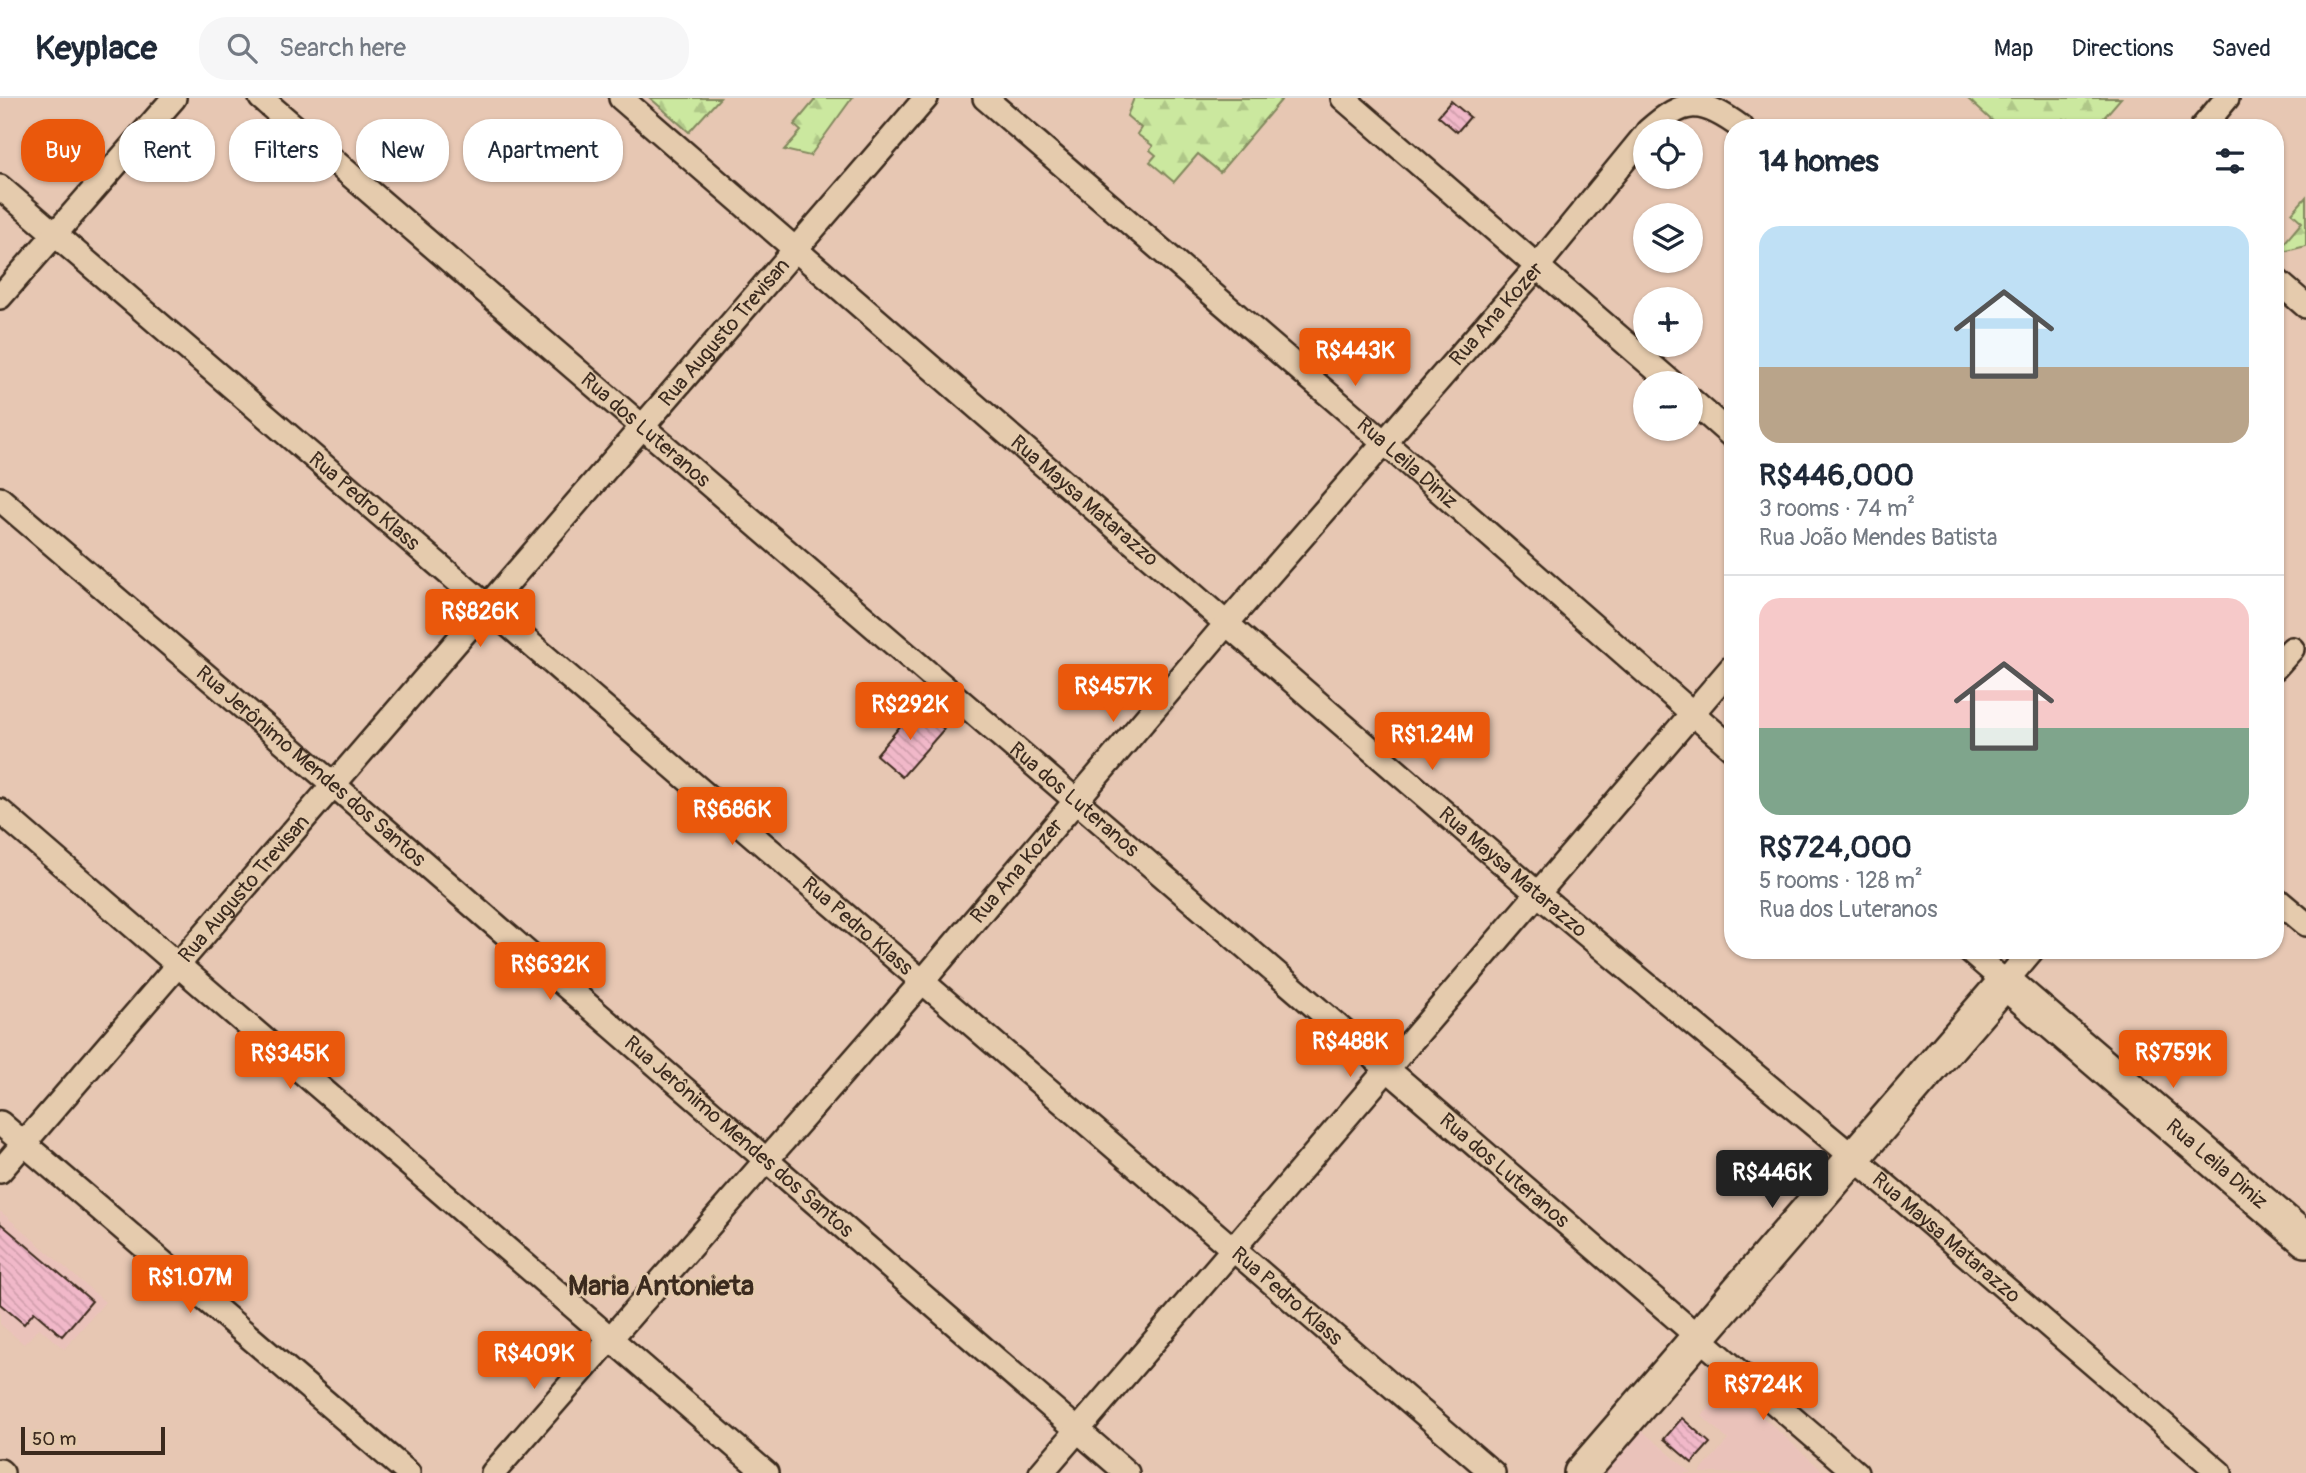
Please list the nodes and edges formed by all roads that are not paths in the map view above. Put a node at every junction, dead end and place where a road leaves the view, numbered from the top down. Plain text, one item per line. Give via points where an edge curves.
1 (174, 98) edge
2 (261, 98) edge
3 (621, 98) edge
4 (926, 98) edge
5 (986, 98) edge
6 (1343, 98) edge
7 (2227, 98) edge
8 (1658, 119) edge
9 (1732, 119) edge
10 (2210, 119) edge
11 (1633, 149) edge
12 (0, 187) edge
13 (55, 233) junction
14 (796, 250) junction
15 (1537, 267) junction
16 (2284, 287) edge
17 (0, 297) edge
18 (2306, 306) edge
19 (1658, 371) edge
20 (1703, 410) edge
21 (643, 428) junction
22 (1724, 429) edge
23 (1385, 443) junction
24 (0, 499) edge
25 (487, 607) junction
26 (1227, 624) junction
27 (2292, 649) dead end
28 (2284, 658) edge
29 (1724, 676) edge
30 (1692, 714) junction
31 (1724, 741) edge
32 (334, 785) junction
33 (1076, 802) junction
34 (0, 811) edge
35 (1538, 894) junction
36 (2284, 906) edge
37 (2306, 924) edge
38 (1978, 959) edge
39 (2024, 959) edge
40 (178, 965) junction
41 (922, 982) junction
42 (2005, 982) junction
43 (1387, 1069) junction
44 (0, 1124) edge
45 (23, 1144) junction
46 (1853, 1157) junction
47 (765, 1159) junction
48 (0, 1171) edge
49 (2306, 1240) edge
50 (1233, 1249) junction
51 (609, 1338) junction
52 (1698, 1338) junction
53 (1078, 1431) junction
54 (408, 1473) edge
55 (492, 1473) edge
56 (765, 1473) edge
57 (1041, 1473) edge
58 (1127, 1473) edge
59 (1493, 1473) edge
60 (1581, 1473) edge
61 (1856, 1473) edge
62 (2220, 1473) edge

1 - 13 street
2 - 21 street, Rua dos Luteranos
3 - 14 street, Rua Maysa Matarazzo
4 - 14 street, Rua Augusto Trevisan
5 - 23 street, Rua Leila Diniz
6 - 15 street
7 - 10 street
8 - 9 street, Rua Ana Kozer via 1668,108 1697,98
11 - 15 street, Rua Ana Kozer
12 - 13 street, Rua Pedro Klass
13 - 17 street
13 - 25 street, Rua Pedro Klass
14 - 21 street, Rua Augusto Trevisan
14 - 26 street, Rua Maysa Matarazzo
15 - 19 street
15 - 23 street, Rua Ana Kozer
16 - 18 street
20 - 22 street
21 - 25 street, Rua Augusto Trevisan
21 - 33 street, Rua dos Luteranos
23 - 26 street, Rua Ana Kozer
23 - 30 street, Rua Leila Diniz
24 - 32 street, Rua Jerônimo Mendes dos Santos
25 - 32 street, Rua Augusto Trevisan
25 - 41 street, Rua Pedro Klass
26 - 33 street, Rua Ana Kozer
26 - 35 street, Rua Maysa Matarazzo
27 - 28 street
29 - 30 street
30 - 31 street, Rua Leila Diniz
30 - 35 street
32 - 40 street, Rua Augusto Trevisan
32 - 47 street, Rua Jerônimo Mendes dos Santos
33 - 41 street, Rua Ana Kozer
33 - 43 street, Rua dos Luteranos
34 - 40 street
35 - 43 street
35 - 46 street, Rua Maysa Matarazzo
36 - 37 street
38 - 42 street, Rua Leila Diniz
39 - 42 street
40 - 45 street, Rua Augusto Trevisan
40 - 51 street
41 - 47 street, Rua Ana Kozer
41 - 50 street, Rua Pedro Klass
42 - 46 street
42 - 49 street, Rua Leila Diniz
43 - 50 street
43 - 52 street, Rua dos Luteranos
44 - 45 street
45 - 48 street, Rua Augusto Trevisan
45 - 54 street
46 - 52 street
46 - 62 street, Rua Maysa Matarazzo
47 - 51 street, Rua Ana Kozer
47 - 53 street, Rua Jerônimo Mendes dos Santos
50 - 53 street
50 - 59 street, Rua Pedro Klass
51 - 55 street, Rua Ana Kozer
51 - 56 street
52 - 60 street
52 - 61 street, Rua dos Luteranos
53 - 57 street
53 - 58 street, Rua Jerônimo Mendes dos Santos

